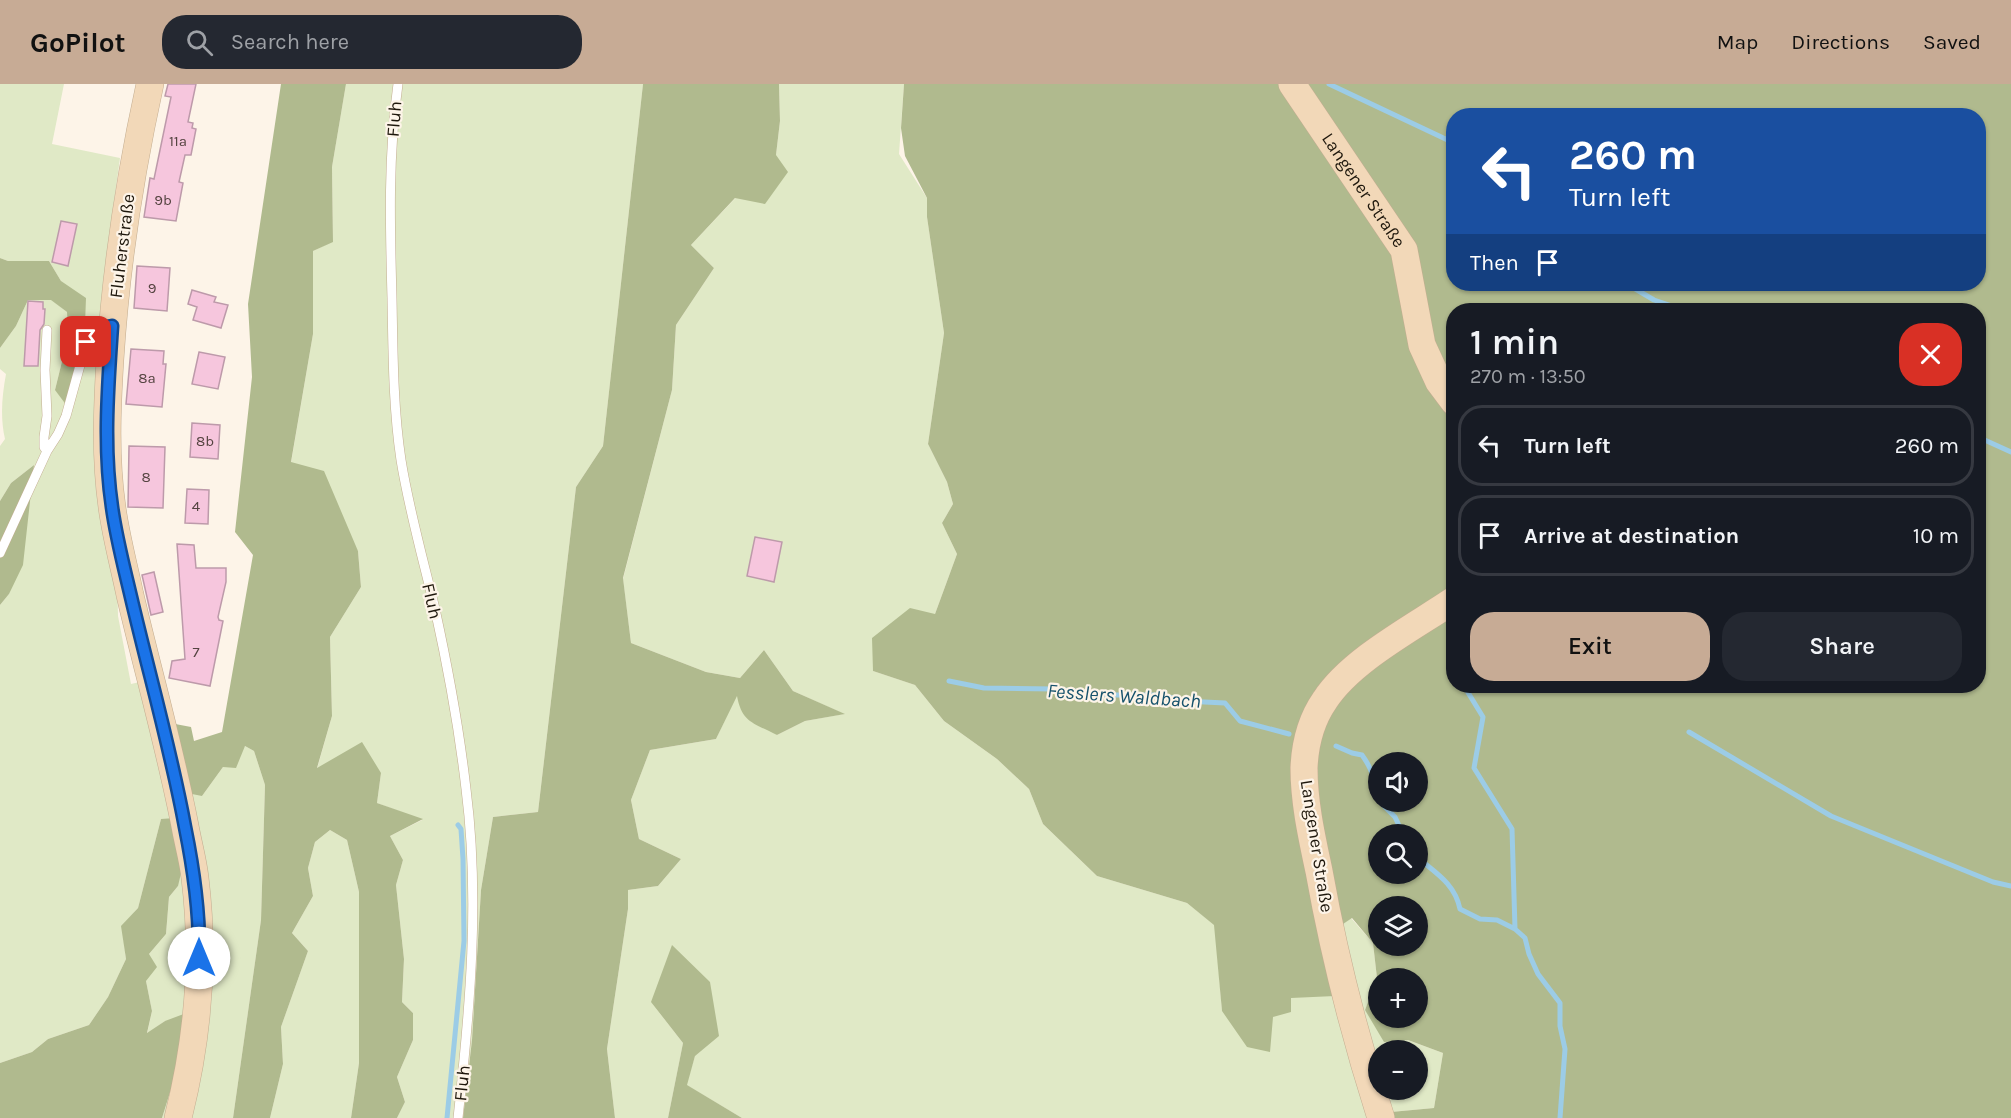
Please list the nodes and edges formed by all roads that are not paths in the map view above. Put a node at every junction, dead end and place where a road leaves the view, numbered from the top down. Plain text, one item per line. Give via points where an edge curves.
1 (150, 84) edge
2 (398, 84) edge
3 (1292, 84) edge
4 (112, 326) junction
5 (46, 330) dead end
6 (1446, 391) edge
7 (47, 451) junction
8 (0, 553) edge
9 (1446, 605) edge
10 (178, 1118) edge
11 (458, 1118) edge
12 (1381, 1118) edge

1 - 4 street, Fluherstraße via 131,177
2 - 11 lane, Fluh via 391,192 396,419 411,511 457,724 473,873 471,962
3 - 6 street, Langener Straße via 1404,250 1422,345
4 - 7 lane via 89,333 66,416
4 - 10 street, Fluherstraße via 107,423 112,508 172,759 195,877 200,937 195,1036
5 - 7 lane
7 - 8 lane
9 - 12 street, Langener Straße via 1340,680 1324,700 1306,743 1305,788 1322,887 1358,1042

